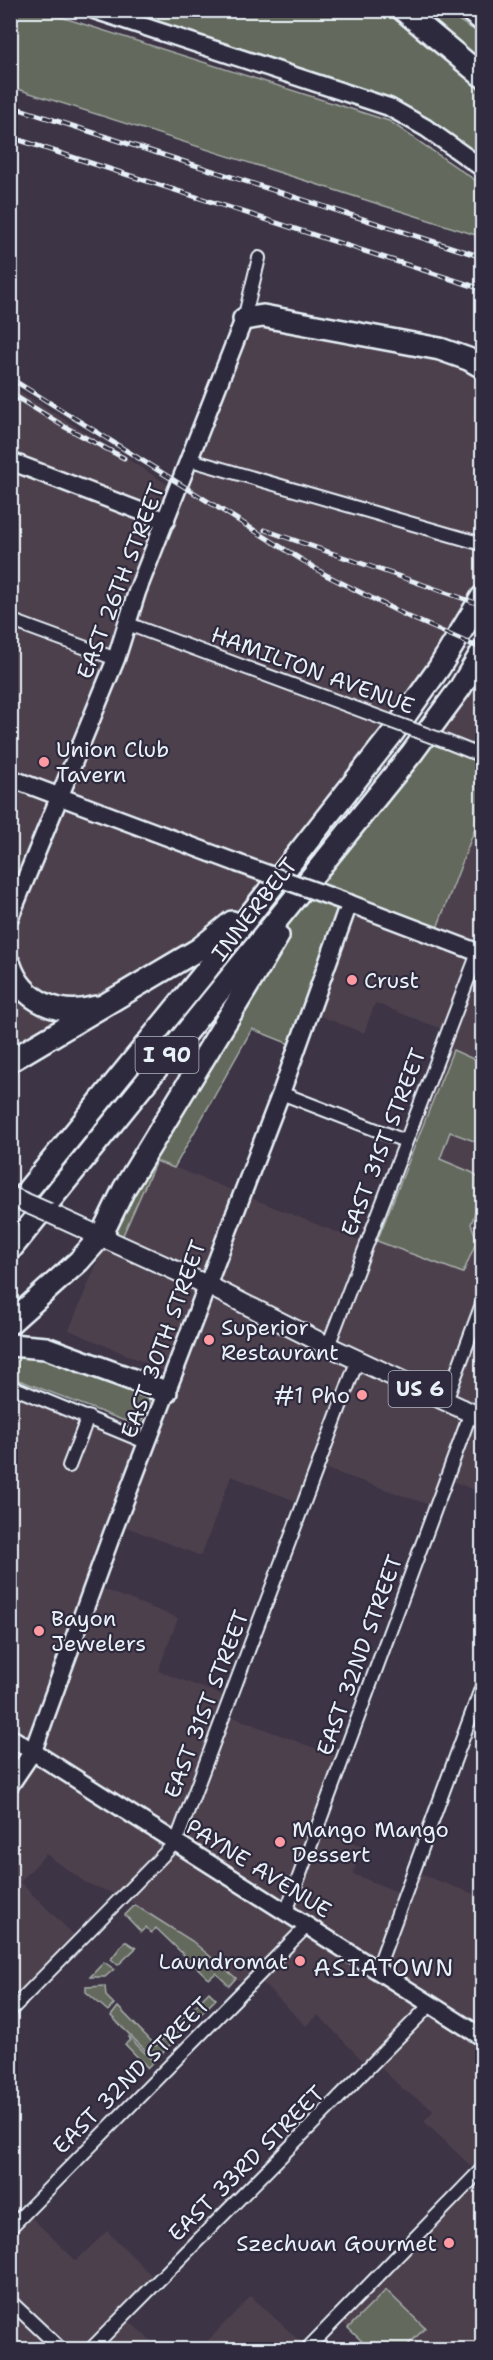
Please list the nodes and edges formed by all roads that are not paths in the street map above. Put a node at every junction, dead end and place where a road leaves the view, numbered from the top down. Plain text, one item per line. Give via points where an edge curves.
1 (94, 10) edge
2 (403, 10) edge
3 (469, 10) edge
4 (483, 20) edge
5 (483, 76) edge
6 (483, 168) edge
7 (260, 258) dead end
8 (244, 319) junction
9 (483, 368) edge
10 (190, 460) junction
11 (10, 461) edge
12 (166, 521) junction
13 (478, 543) edge
14 (483, 597) edge
15 (10, 620) edge
16 (128, 624) junction
17 (483, 652) edge
18 (116, 659) junction
19 (483, 756) edge
20 (10, 778) edge
21 (59, 797) junction
22 (325, 862) junction
23 (287, 866) junction
24 (346, 902) junction
25 (10, 917) edge
26 (480, 954) edge
27 (10, 965) edge
28 (108, 1004) junction
29 (10, 1061) edge
30 (281, 1093) junction
31 (405, 1140) junction
32 (10, 1196) edge
33 (10, 1212) edge
34 (101, 1236) junction
35 (10, 1250) edge
36 (207, 1285) junction
37 (483, 1304) edge
38 (10, 1323) edge
39 (10, 1346) edge
40 (328, 1346) junction
41 (358, 1359) junction
42 (10, 1386) edge
43 (166, 1392) junction
44 (446, 1401) junction
45 (477, 1415) edge
46 (88, 1417) junction
47 (148, 1443) junction
48 (69, 1466) dead end
49 (483, 1686) edge
50 (10, 1737) edge
51 (33, 1751) junction
52 (10, 1785) edge
53 (176, 1842) junction
54 (286, 1912) junction
55 (307, 1926) junction
56 (377, 1970) junction
57 (431, 2004) junction
58 (10, 2011) edge
59 (483, 2037) edge
60 (483, 2169) edge
61 (10, 2228) edge
62 (10, 2301) edge
63 (62, 2349) edge
64 (90, 2349) edge
65 (306, 2349) edge

1 - 6 street via 389,107
2 - 5 highway
3 - 4 highway
7 - 8 street, EAST 26TH STREET
8 - 9 highway via 263,316 440,349
8 - 10 street, EAST 26TH STREET
10 - 12 street, EAST 26TH STREET
10 - 13 street
11 - 12 street
12 - 16 street, EAST 26TH STREET
14 - 23 highway, INNERBELT / I 90 via 422,694
15 - 18 street
16 - 18 street, EAST 26TH STREET
16 - 19 street, HAMILTON AVENUE, bridge
17 - 22 highway, INNERBELT / I 90 via 419,743
18 - 21 street, EAST 26TH STREET
20 - 21 street
21 - 24 street, bridge
21 - 25 street, EAST 26TH STREET
22 - 34 highway via 259,963 124,1189
22 - 35 highway, INNERBELT / I 90
23 - 28 highway via 209,942
23 - 33 highway, INNERBELT / I 90
24 - 26 street
24 - 30 street, EAST 30TH STREET
26 - 31 street, EAST 31ST STREET
27 - 28 highway via 27,991 48,1006 74,1011
28 - 29 highway
30 - 31 street
30 - 36 street, EAST 30TH STREET
31 - 40 street, EAST 31ST STREET
32 - 34 main road, US 6, bridge
34 - 36 main road, US 6
34 - 38 highway
36 - 40 main road, US 6
36 - 43 street, EAST 30TH STREET
37 - 44 street
39 - 43 highway via 46,1348
40 - 41 main road, US 6
41 - 44 main road, US 6
41 - 53 street, EAST 31ST STREET
42 - 46 street
43 - 47 street, EAST 30TH STREET
44 - 45 main road, US 6
45 - 54 street, EAST 32ND STREET
46 - 47 street
46 - 48 street
47 - 51 street, EAST 30TH STREET
49 - 56 street
50 - 51 street, PAYNE AVENUE
51 - 52 street, EAST 30TH STREET
51 - 53 street, PAYNE AVENUE
53 - 54 street, PAYNE AVENUE
53 - 58 street, EAST 31ST STREET
54 - 55 street, PAYNE AVENUE
55 - 56 street, PAYNE AVENUE
55 - 61 street, EAST 32ND STREET
56 - 57 street, PAYNE AVENUE
57 - 59 street, PAYNE AVENUE
57 - 64 street, EAST 33RD STREET
60 - 65 street
62 - 63 street

